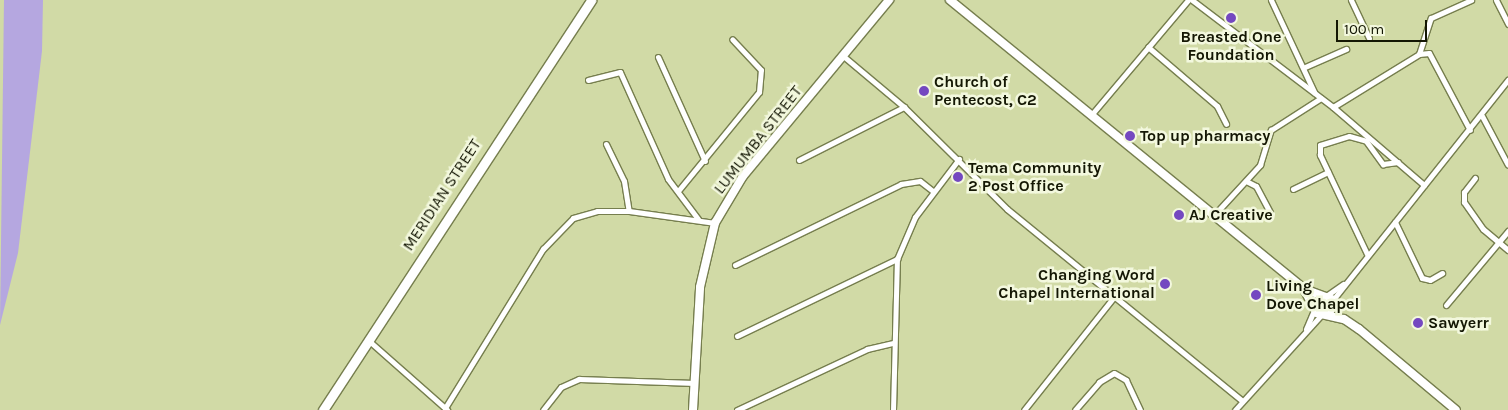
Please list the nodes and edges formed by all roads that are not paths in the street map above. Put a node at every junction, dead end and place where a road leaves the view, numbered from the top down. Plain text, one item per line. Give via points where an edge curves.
1 (591, 0) edge
2 (890, 0) edge
3 (950, 0) edge
4 (1188, 0) edge
5 (1192, 0) edge
6 (1271, 0) edge
7 (1351, 0) edge
8 (1471, 0) edge
9 (1496, 0) edge
10 (1508, 24) edge
11 (1369, 38) dead end
12 (732, 39) dead end
13 (1148, 47) junction
14 (1346, 49) dead end
15 (1419, 54) junction
16 (842, 55) junction
17 (658, 57) dead end
18 (1305, 67) junction
19 (588, 80) dead end
20 (1508, 80) edge
21 (1315, 94) junction
22 (1320, 98) junction
23 (904, 107) junction
24 (1332, 107) junction
25 (1092, 114) junction
26 (1482, 116) junction
27 (1226, 124) dead end
28 (1470, 130) junction
29 (606, 144) dead end
30 (1505, 153) edge
31 (959, 159) junction
32 (799, 160) dead end
33 (705, 161) junction
34 (1398, 162) junction
35 (1508, 166) edge
36 (1328, 172) junction
37 (1475, 178) dead end
38 (1246, 181) junction
39 (1424, 185) junction
40 (1293, 189) dead end
41 (678, 191) junction
42 (933, 191) junction
43 (629, 211) junction
44 (1270, 212) dead end
45 (1215, 214) junction
46 (698, 219) junction
47 (1395, 222) junction
48 (715, 223) junction
49 (1508, 231) edge
50 (1500, 242) junction
51 (1508, 250) edge
52 (1367, 254) junction
53 (897, 259) junction
54 (735, 265) dead end
55 (1442, 273) dead end
56 (1343, 284) junction
57 (1304, 289) junction
58 (1114, 297) junction
59 (1328, 300) junction
60 (1446, 305) dead end
61 (1319, 311) junction
62 (1344, 319) junction
63 (737, 336) dead end
64 (368, 340) junction
65 (893, 343) junction
66 (695, 383) junction
67 (1242, 401) junction
68 (446, 409) edge
69 (323, 410) edge
70 (543, 410) edge
71 (693, 410) edge
72 (737, 410) edge
73 (893, 410) edge
74 (1024, 410) edge
75 (1076, 410) edge
76 (1140, 410) edge
77 (1235, 410) edge
78 (1456, 410) edge

1 - 64 main road, MERIDIAN STREET
2 - 16 street, LUMUMBA STREET
3 - 25 street
4 - 13 street
5 - 21 street
6 - 18 street
7 - 11 street
8 - 15 street via 1431,18
9 - 10 street
12 - 33 street via 761,70 762,81
13 - 25 street
13 - 27 street via 1217,106
14 - 18 street
15 - 24 street
15 - 28 street via 1431,55
16 - 23 street
16 - 48 street, LUMUMBA STREET via 743,176
17 - 33 street
18 - 21 street
19 - 41 street via 620,72 668,179
20 - 26 street
21 - 22 street
22 - 24 street
22 - 38 street via 1271,130 1260,164
23 - 31 street
23 - 32 street
24 - 34 street
25 - 45 street
26 - 28 street
26 - 30 street
28 - 39 street
29 - 43 street via 624,181
30 - 35 street
31 - 42 street
31 - 58 street via 1007,209
33 - 41 street
34 - 36 street via 1383,164 1366,141 1342,135 1320,145
34 - 39 street
36 - 40 street
36 - 52 street
37 - 50 street via 1464,192 1464,202 1483,229
38 - 44 street via 1256,186
38 - 45 street
39 - 47 street
41 - 46 street
42 - 53 street
42 - 54 street via 920,181 901,184
43 - 46 street
43 - 68 street via 584,214 552,238
45 - 57 street
46 - 48 street
47 - 52 street
47 - 55 street via 1422,278 1430,280
48 - 66 street, LUMUMBA STREET via 700,287
49 - 50 street
50 - 51 street
50 - 60 street
52 - 56 street
53 - 63 street
53 - 65 street
56 - 59 street
56 - 59 street
57 - 59 street
57 - 61 street
58 - 67 street
58 - 74 street
59 - 61 street
59 - 61 street
59 - 62 street
61 - 62 street
61 - 67 street
62 - 78 street
64 - 68 street
64 - 69 main road, MERIDIAN STREET
65 - 72 street via 867,349
65 - 73 street
66 - 70 street via 579,379 561,387
66 - 71 street, LUMUMBA STREET
67 - 77 street
75 - 76 street via 1099,382 1114,374 1126,380

